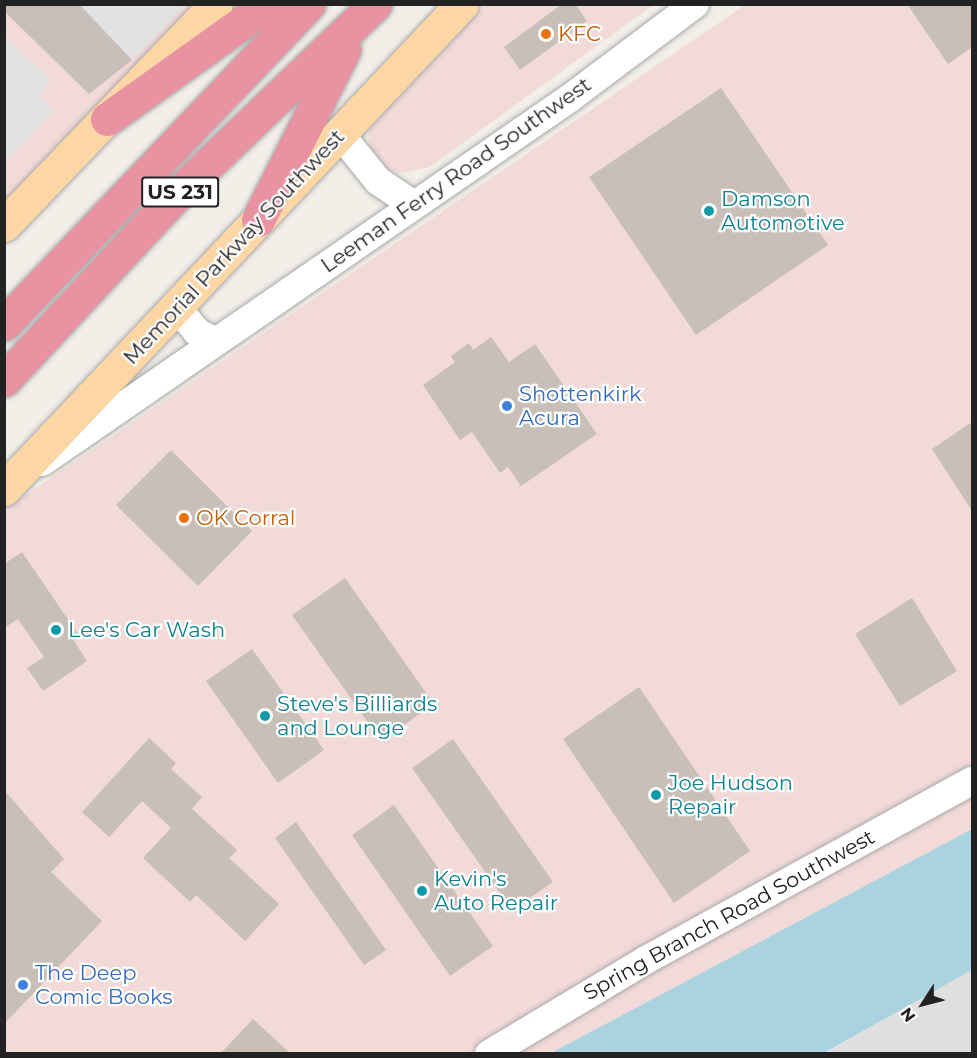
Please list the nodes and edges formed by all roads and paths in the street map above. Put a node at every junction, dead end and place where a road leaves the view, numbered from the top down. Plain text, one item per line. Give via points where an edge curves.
1 (216, 4) edge
2 (268, 4) edge
3 (309, 4) edge
4 (462, 4) edge
5 (695, 4) edge
6 (371, 9) edge
7 (107, 119) junction
8 (340, 134) junction
9 (414, 205) junction
10 (258, 220) junction
11 (4, 225) edge
12 (177, 308) junction
13 (4, 324) edge
14 (214, 341) junction
15 (4, 380) edge
16 (5, 488) edge
17 (972, 781) edge
18 (489, 1053) edge

1 - 7 main road
2 - 7 highway
3 - 13 highway, US 231
4 - 8 main road, Memorial Parkway Southwest
5 - 9 street, Leeman Ferry Road Southwest via 570,98
6 - 10 highway via 326,80
6 - 15 highway, US 231 via 176,195
7 - 11 main road
8 - 9 street via 378,182
8 - 10 main road, Memorial Parkway Southwest
9 - 14 street, Leeman Ferry Road Southwest
10 - 12 main road, Memorial Parkway Southwest
12 - 14 street via 197,332
12 - 16 main road, Memorial Parkway Southwest
14 - 16 street, Leeman Ferry Road Southwest
17 - 18 street, Spring Branch Road Southwest via 656,955

